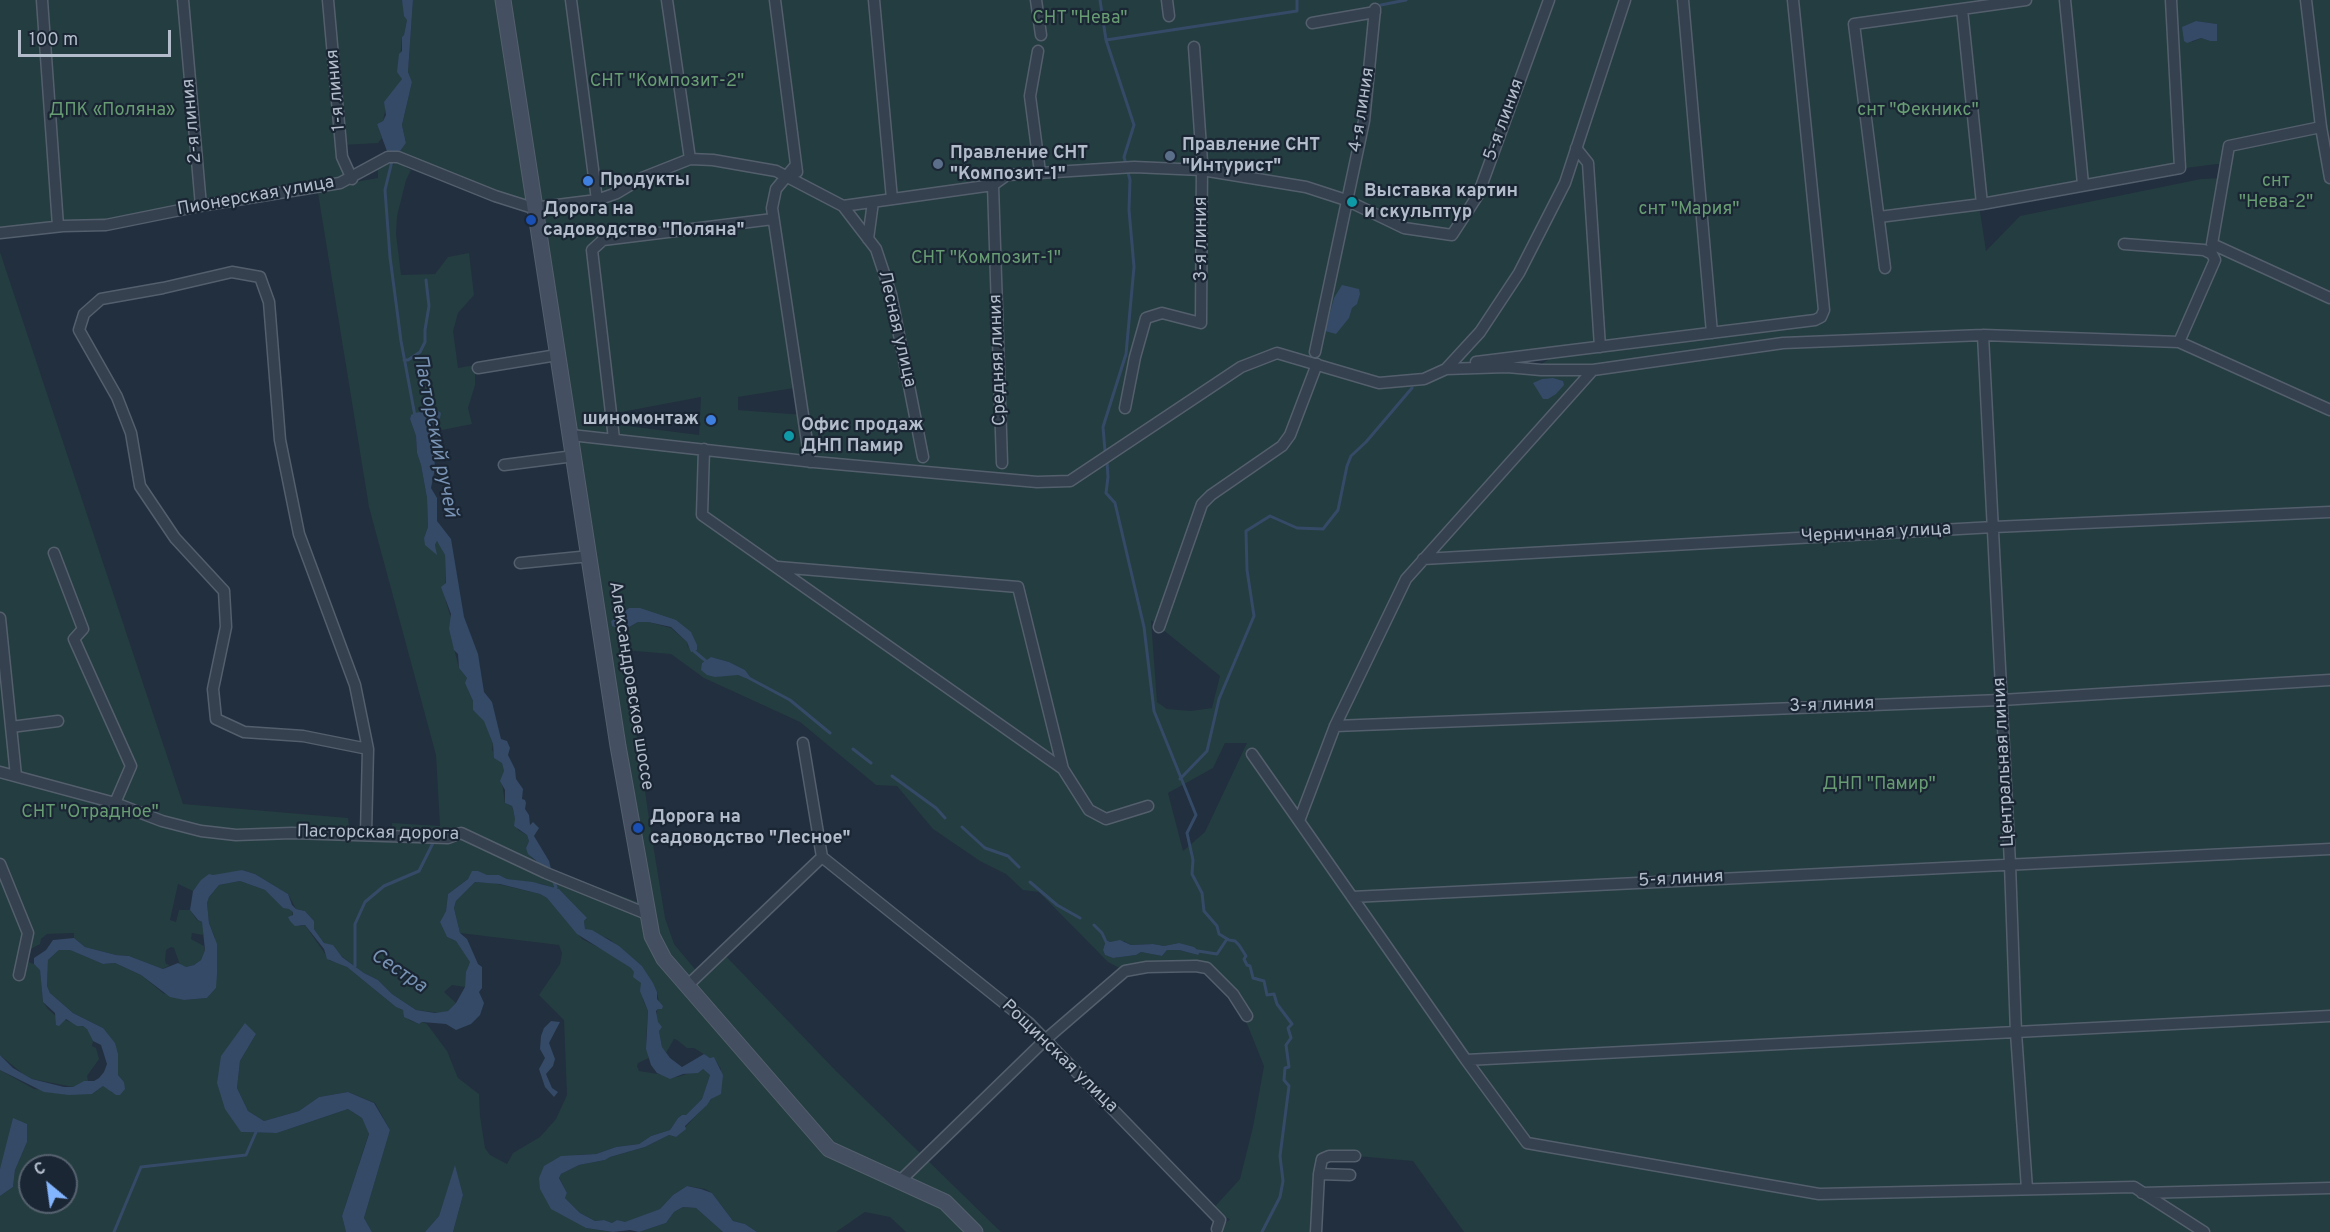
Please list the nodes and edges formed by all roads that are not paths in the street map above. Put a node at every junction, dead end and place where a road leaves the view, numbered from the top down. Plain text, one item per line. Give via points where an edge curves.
1 (42, 0) edge
2 (183, 0) edge
3 (328, 0) edge
4 (503, 0) edge
5 (571, 0) edge
6 (667, 0) edge
7 (775, 0) edge
8 (874, 0) edge
9 (1036, 0) edge
10 (1167, 0) edge
11 (1549, 0) edge
12 (1625, 0) edge
13 (1683, 0) edge
14 (1793, 0) edge
15 (2026, 0) edge
16 (2065, 0) edge
17 (2171, 0) edge
18 (2306, 0) edge
19 (1962, 9) junction
20 (1169, 16) dead end
21 (1312, 23) dead end
22 (1041, 35) dead end
23 (1194, 47) dead end
24 (1038, 51) dead end
25 (2321, 128) junction
26 (1576, 148) junction
27 (690, 159) junction
28 (796, 165) junction
29 (1202, 170) junction
30 (1040, 172) junction
31 (787, 177) junction
32 (352, 178) junction
33 (2330, 178) edge
34 (799, 183) junction
35 (2083, 184) junction
36 (993, 185) junction
37 (892, 199) junction
38 (597, 200) junction
39 (1346, 200) junction
40 (873, 202) junction
41 (1982, 204) junction
42 (201, 206) junction
43 (843, 206) junction
44 (533, 208) junction
45 (1879, 217) junction
46 (773, 219) junction
47 (58, 226) junction
48 (0, 232) edge
49 (868, 239) junction
50 (2124, 244) dead end
51 (1885, 268) dead end
52 (2330, 298) edge
53 (1712, 333) junction
54 (1983, 335) junction
55 (2179, 342) junction
56 (1600, 347) junction
57 (1315, 352) dead end
58 (557, 355) junction
59 (1317, 364) junction
60 (1448, 367) junction
61 (478, 368) dead end
62 (1593, 370) junction
63 (1125, 408) dead end
64 (2330, 410) edge
65 (571, 435) junction
66 (614, 439) junction
67 (704, 449) junction
68 (574, 456) junction
69 (923, 457) dead end
70 (810, 462) junction
71 (1002, 463) dead end
72 (504, 465) dead end
73 (2330, 512) edge
74 (1994, 527) junction
75 (54, 553) dead end
76 (590, 556) junction
77 (1423, 559) junction
78 (520, 563) dead end
79 (777, 567) junction
80 (0, 618) edge
81 (1159, 627) dead end
82 (2330, 680) edge
83 (2001, 700) junction
84 (58, 721) dead end
85 (1335, 726) junction
86 (11, 727) junction
87 (803, 743) dead end
88 (368, 749) junction
89 (1252, 754) dead end
90 (1063, 770) junction
91 (0, 772) edge
92 (16, 776) junction
93 (115, 803) junction
94 (1148, 806) dead end
95 (1299, 821) junction
96 (366, 834) junction
97 (2330, 849) edge
98 (822, 857) junction
99 (0, 864) edge
100 (2010, 864) junction
101 (1352, 897) junction
102 (647, 914) junction
103 (19, 975) dead end
104 (687, 986) junction
105 (1247, 1016) dead end
106 (2330, 1016) edge
107 (2016, 1033) junction
108 (1045, 1040) junction
109 (1466, 1060) junction
110 (1356, 1156) dead end
111 (1319, 1174) junction
112 (1350, 1175) dead end
113 (901, 1180) junction
114 (2330, 1188) edge
115 (2026, 1189) junction
116 (2142, 1193) junction
117 (1217, 1229) dead end
118 (975, 1232) edge
119 (1316, 1232) edge
120 (2204, 1232) edge

1 - 47 street
2 - 42 street, 2-я линия
3 - 32 street, 1-я линия via 342,158
4 - 44 street, Александровское шоссе
5 - 38 street
6 - 27 street
7 - 28 street
8 - 37 street
9 - 22 street
10 - 20 street
11 - 39 street, 5-я линия via 1478,195 1452,235 1404,228
12 - 26 street
13 - 53 street
14 - 53 street via 1824,310 1821,318 1815,320
15 - 19 street
16 - 35 street
17 - 35 street via 2180,168
18 - 25 street
19 - 41 street
19 - 45 street via 1854,24
21 - 39 street, 4-я линия via 1375,10 1364,121
23 - 29 street, 3-я линия
24 - 30 street via 1030,96
25 - 33 street
25 - 52 street via 2229,146 2212,244
26 - 56 street via 1588,163
26 - 60 street via 1565,183 1519,273 1480,332
27 - 31 street via 776,171
27 - 38 street
28 - 31 street
28 - 34 street
29 - 30 street via 1134,167
29 - 39 street via 1306,187
29 - 63 street, 3-я линия via 1201,323 1162,313 1146,318
30 - 36 street via 1007,175
31 - 34 street
31 - 46 street via 776,189
32 - 42 street, Пионерская улица
32 - 44 street, Пионерская улица via 393,157
34 - 43 street
35 - 41 street
36 - 37 street
36 - 71 street, Средняя линия
37 - 40 street
38 - 44 street
39 - 57 street, 4-я линия
40 - 43 street
40 - 49 street
41 - 45 street
42 - 47 street, Пионерская улица via 106,225
43 - 49 street, Лесная улица
44 - 58 street, Александровское шоссе
45 - 51 street
46 - 66 street via 603,240 592,250
46 - 70 street
47 - 48 street, Пионерская улица
49 - 69 street, Лесная улица via 876,249 891,294
50 - 55 street via 2204,250 2212,254 2214,260
53 - 56 street
54 - 55 street
54 - 62 street via 1783,343
54 - 74 street, Центральная линия
55 - 64 street
56 - 60 street
58 - 61 street
58 - 65 street, Александровское шоссе
59 - 60 street via 1379,383 1424,378
59 - 70 street via 1277,353 1241,367 1070,481 1037,482
59 - 81 street via 1290,435 1282,446 1202,504
60 - 62 street
62 - 77 street
65 - 66 street
65 - 68 street, Александровское шоссе
66 - 67 street
67 - 70 street
67 - 79 street via 702,514
68 - 72 street
68 - 76 street, Александровское шоссе
73 - 74 street, Черничная улица
74 - 77 street, Черничная улица
74 - 83 street, Центральная линия
75 - 93 street via 83,629 74,639 131,766
76 - 78 street
76 - 102 street, Александровское шоссе
77 - 85 street via 1406,579
79 - 90 street
79 - 90 street via 1018,587
80 - 86 street
82 - 83 street, 3-я линия
83 - 85 street, 3-я линия
83 - 100 street, Центральная линия
84 - 86 street
85 - 95 street
86 - 92 street
87 - 98 street
88 - 88 street via 356,685 299,534 280,440 269,302 260,277 232,272 101,299 84,314 79,330 117,397 131,433 140,486 175,538 224,591 226,627 213,689 216,719 244,732 303,736
88 - 96 street
89 - 95 street
90 - 94 street via 1089,810 1106,819
91 - 92 street, Пасторская дорога
92 - 93 street, Пасторская дорога
93 - 96 street, Пасторская дорога via 201,831
95 - 101 street
96 - 102 street, Пасторская дорога via 448,838 461,833
97 - 100 street, 5-я линия
98 - 104 street
98 - 108 street, Рощинская улица
99 - 103 street via 28,933
100 - 101 street, 5-я линия
100 - 107 street, Центральная линия
101 - 109 street
102 - 104 street, Александровское шоссе via 657,948
104 - 113 street, Александровское шоссе via 829,1149
105 - 108 street via 1233,994 1207,968 1147,967 1125,971
106 - 107 street
107 - 109 street
107 - 115 street, Центральная линия
108 - 113 street
108 - 117 street, Рощинская улица via 1220,1220
109 - 115 street via 1527,1143 1819,1194
110 - 111 street via 1329,1156 1322,1160
111 - 112 street
111 - 119 street
113 - 118 street, Александровское шоссе via 945,1202
114 - 116 street
115 - 116 street via 2134,1187
116 - 120 street

